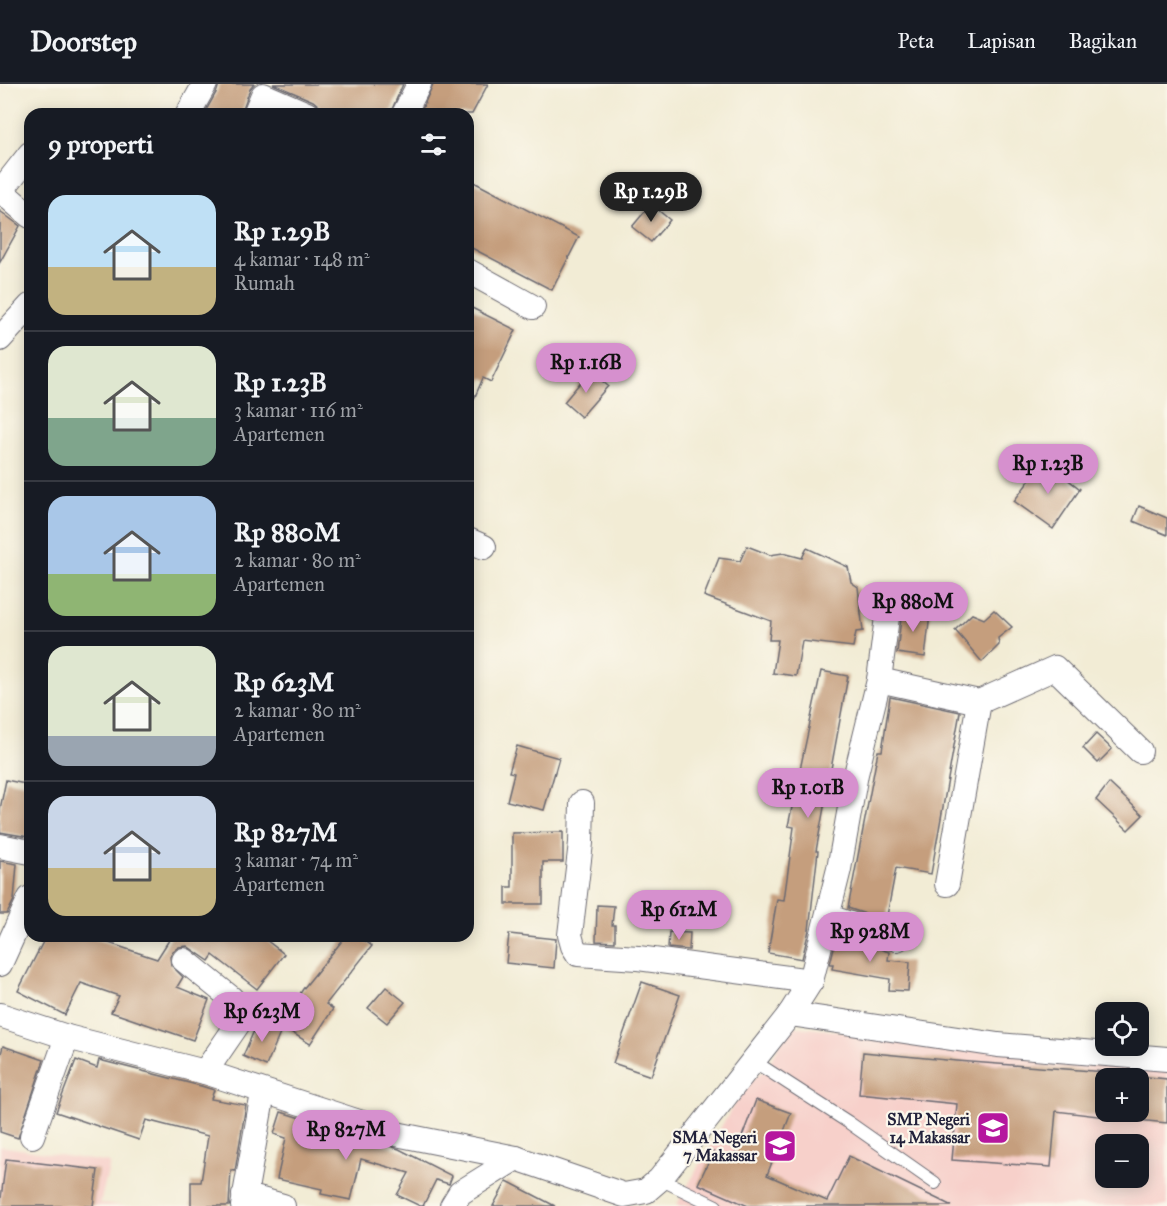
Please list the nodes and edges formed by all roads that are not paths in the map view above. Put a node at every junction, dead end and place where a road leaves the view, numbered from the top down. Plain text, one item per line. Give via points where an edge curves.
1 (205, 84) edge
2 (419, 84) edge
3 (191, 108) edge
4 (258, 108) edge
5 (294, 108) edge
6 (407, 108) edge
7 (24, 161) edge
8 (0, 191) edge
9 (24, 211) edge
10 (474, 274) edge
11 (533, 307) dead end
12 (24, 313) edge
13 (0, 339) edge
14 (887, 617) dead end
15 (879, 680) junction
16 (980, 702) junction
17 (1140, 751) dead end
18 (582, 803) dead end
19 (0, 846) edge
20 (24, 851) edge
21 (947, 884) dead end
22 (24, 911) edge
23 (828, 917) junction
24 (897, 939) dead end
25 (184, 960) dead end
26 (0, 964) edge
27 (811, 981) junction
28 (789, 1014) junction
29 (0, 1015) edge
30 (67, 1037) junction
31 (1167, 1059) edge
32 (752, 1060) junction
33 (205, 1072) junction
34 (263, 1093) junction
35 (32, 1136) dead end
36 (516, 1158) junction
37 (935, 1183) dead end
38 (651, 1192) edge
39 (243, 1201) edge
40 (283, 1206) edge
41 (452, 1206) edge
42 (716, 1206) edge

1 - 3 street
2 - 6 street
4 - 5 street via 263,95
7 - 8 street
8 - 9 street
10 - 11 street
12 - 13 street
14 - 15 street
15 - 16 street
15 - 23 street
16 - 17 street via 1054,668
16 - 21 street
18 - 27 street via 570,935 578,954
19 - 20 street
22 - 26 street
23 - 24 street
23 - 27 street
25 - 33 street via 231,998 241,1013 240,1021
27 - 28 street
28 - 31 street via 998,1045
28 - 32 street
29 - 30 street
30 - 33 street
30 - 35 street
32 - 37 lane
32 - 38 street
33 - 34 street
34 - 36 street via 396,1134
34 - 39 street
36 - 38 street via 624,1196
36 - 41 street via 460,1193
38 - 42 lane
39 - 40 street

